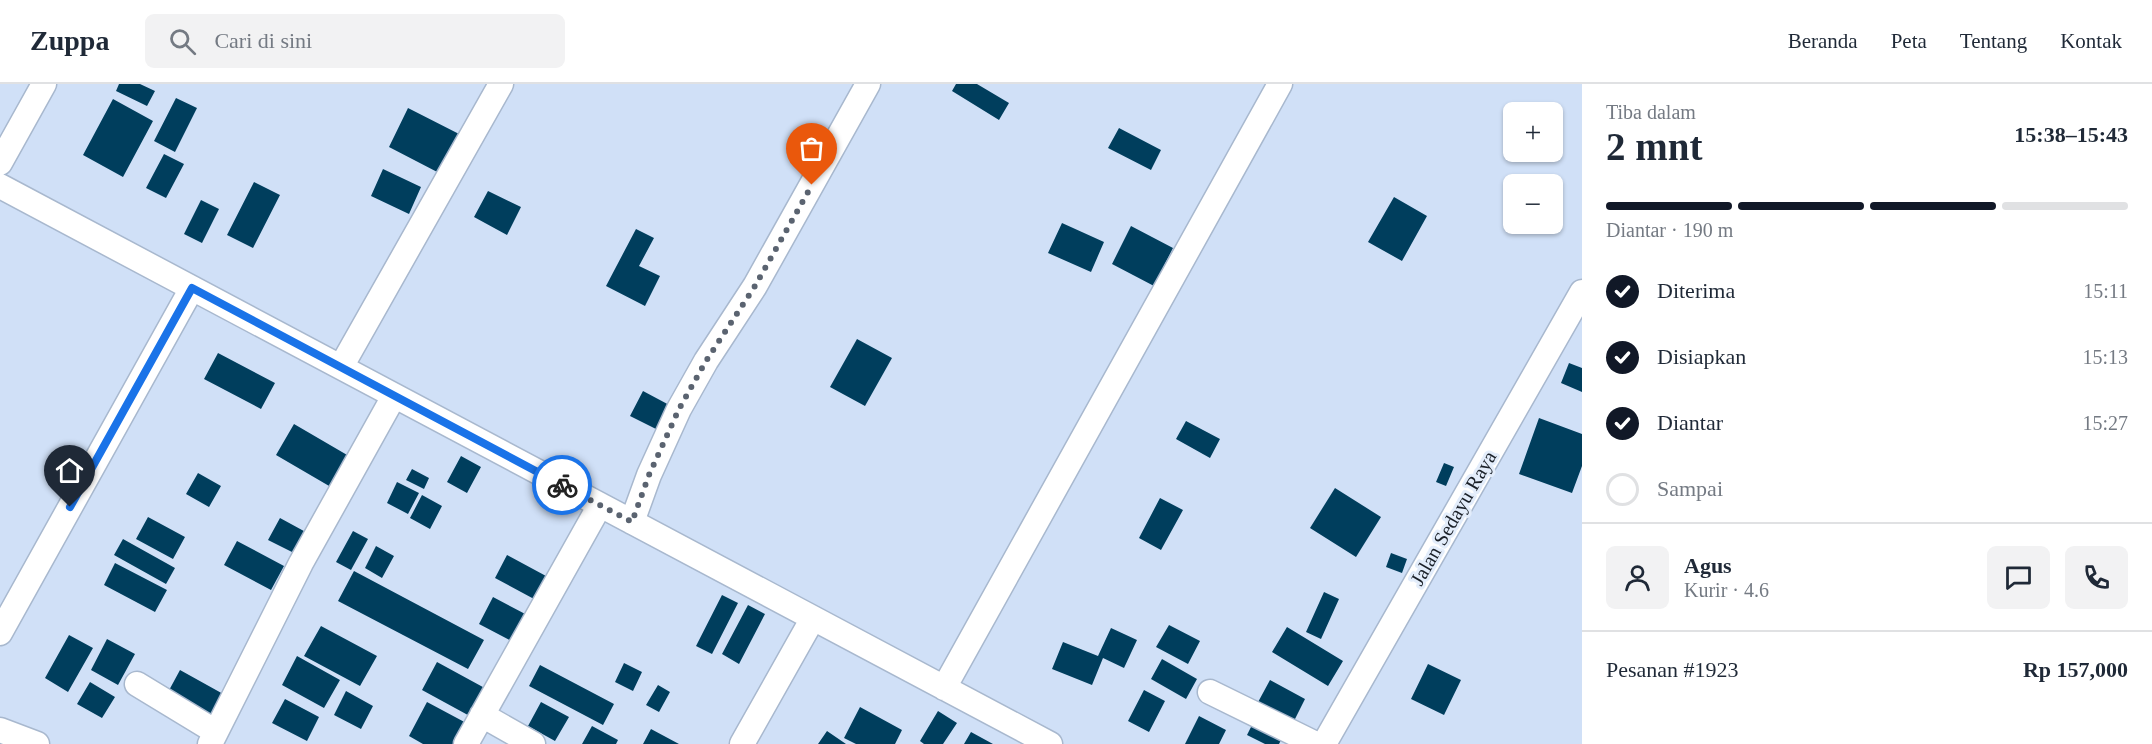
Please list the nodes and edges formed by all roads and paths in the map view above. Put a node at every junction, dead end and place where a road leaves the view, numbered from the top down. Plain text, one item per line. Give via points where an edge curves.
1 (44, 84) edge
2 (501, 84) edge
3 (868, 84) edge
4 (1280, 84) edge
5 (0, 163) edge
6 (0, 186) edge
7 (192, 288) junction
8 (1582, 292) edge
9 (341, 367) junction
10 (394, 396) junction
11 (600, 505) junction
12 (632, 522) junction
13 (813, 618) junction
14 (0, 633) edge
15 (136, 684) dead end
16 (944, 688) junction
17 (1210, 692) dead end
18 (482, 715) junction
19 (0, 730) edge
20 (213, 738) edge
21 (1046, 743) edge
22 (37, 744) edge
23 (466, 744) edge
24 (533, 744) edge
25 (742, 744) edge
26 (1316, 744) edge
27 (1324, 744) edge

1 - 5 street
2 - 9 street
3 - 12 street via 755,286 679,409
4 - 16 street
6 - 7 street
7 - 9 street
7 - 14 street
8 - 27 street, Jalan Sedayu Raya
9 - 10 street
10 - 11 street
10 - 20 street via 301,563
11 - 12 street
11 - 18 street
12 - 13 street
13 - 16 street
13 - 25 street
15 - 20 street
16 - 21 street
17 - 26 street
18 - 23 street
18 - 24 street
19 - 22 street

